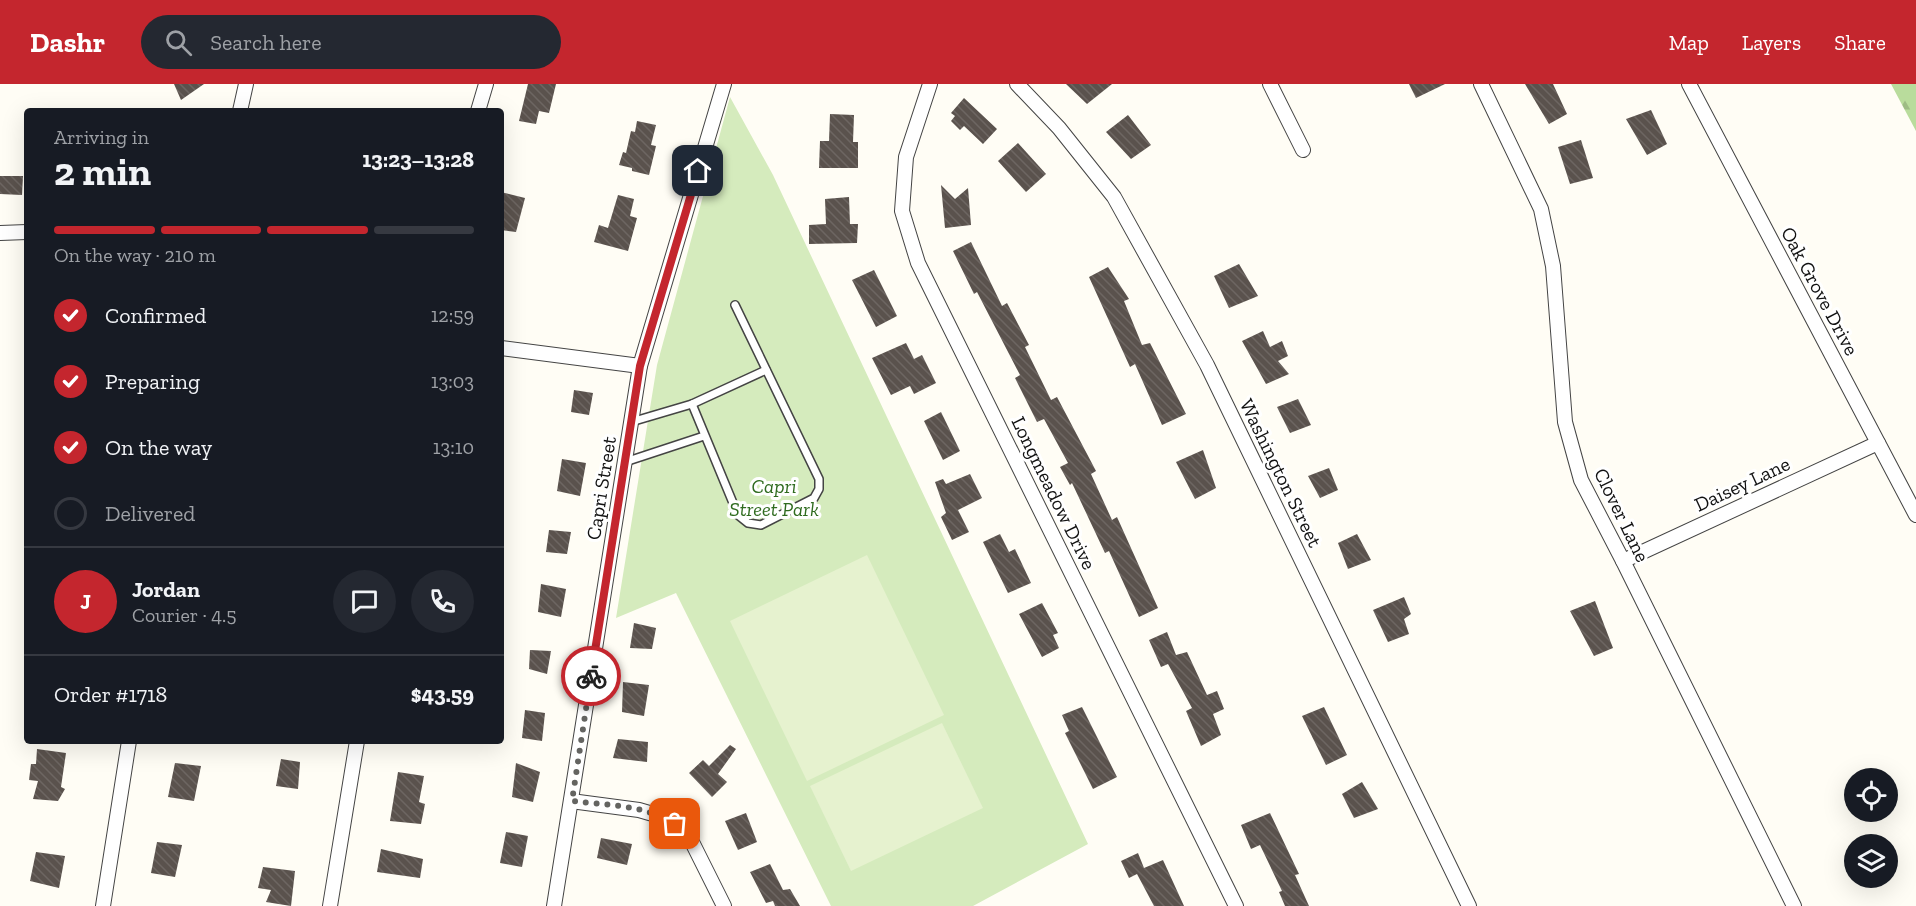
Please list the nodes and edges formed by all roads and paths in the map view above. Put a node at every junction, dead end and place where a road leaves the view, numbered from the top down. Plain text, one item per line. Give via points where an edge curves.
1 (246, 84) edge
2 (486, 84) edge
3 (724, 84) edge
4 (930, 84) edge
5 (1017, 84) edge
6 (1269, 84) edge
7 (1481, 84) edge
8 (1689, 84) edge
9 (241, 108) edge
10 (479, 108) edge
11 (1303, 150) dead end
12 (24, 232) edge
13 (0, 233) edge
14 (735, 305) dead end
15 (504, 348) edge
16 (640, 366) junction
17 (766, 370) junction
18 (692, 404) junction
19 (631, 422) junction
20 (705, 436) junction
21 (1878, 443) junction
22 (625, 462) junction
23 (1916, 515) edge
24 (1623, 561) junction
25 (129, 744) edge
26 (357, 744) edge
27 (572, 801) junction
28 (103, 906) edge
29 (330, 906) edge
30 (555, 906) edge
31 (724, 906) edge
32 (1236, 906) edge
33 (1469, 906) edge
34 (1794, 906) edge

1 - 9 street
2 - 10 street
3 - 16 street, Capri Street
4 - 32 street, Longmeadow Drive via 906,157 902,211 918,262
5 - 33 street, Washington Street via 1114,196 1196,345
6 - 11 street
7 - 24 street, Clover Lane via 1541,209 1553,266 1565,422 1581,480
8 - 21 street, Oak Grove Drive
12 - 13 street
14 - 17 lane
15 - 16 street
16 - 19 street, Capri Street
17 - 18 lane
17 - 20 lane via 819,479 814,498 761,525 748,523 738,515
18 - 19 lane
18 - 20 lane
19 - 22 street, Capri Street
20 - 22 lane
21 - 23 street, Oak Grove Drive
21 - 24 street, Daisey Lane
22 - 27 street, Capri Street
24 - 34 street, Clover Lane
25 - 28 street
26 - 29 street
27 - 30 street, Capri Street
27 - 31 street via 639,810 663,817 687,832

